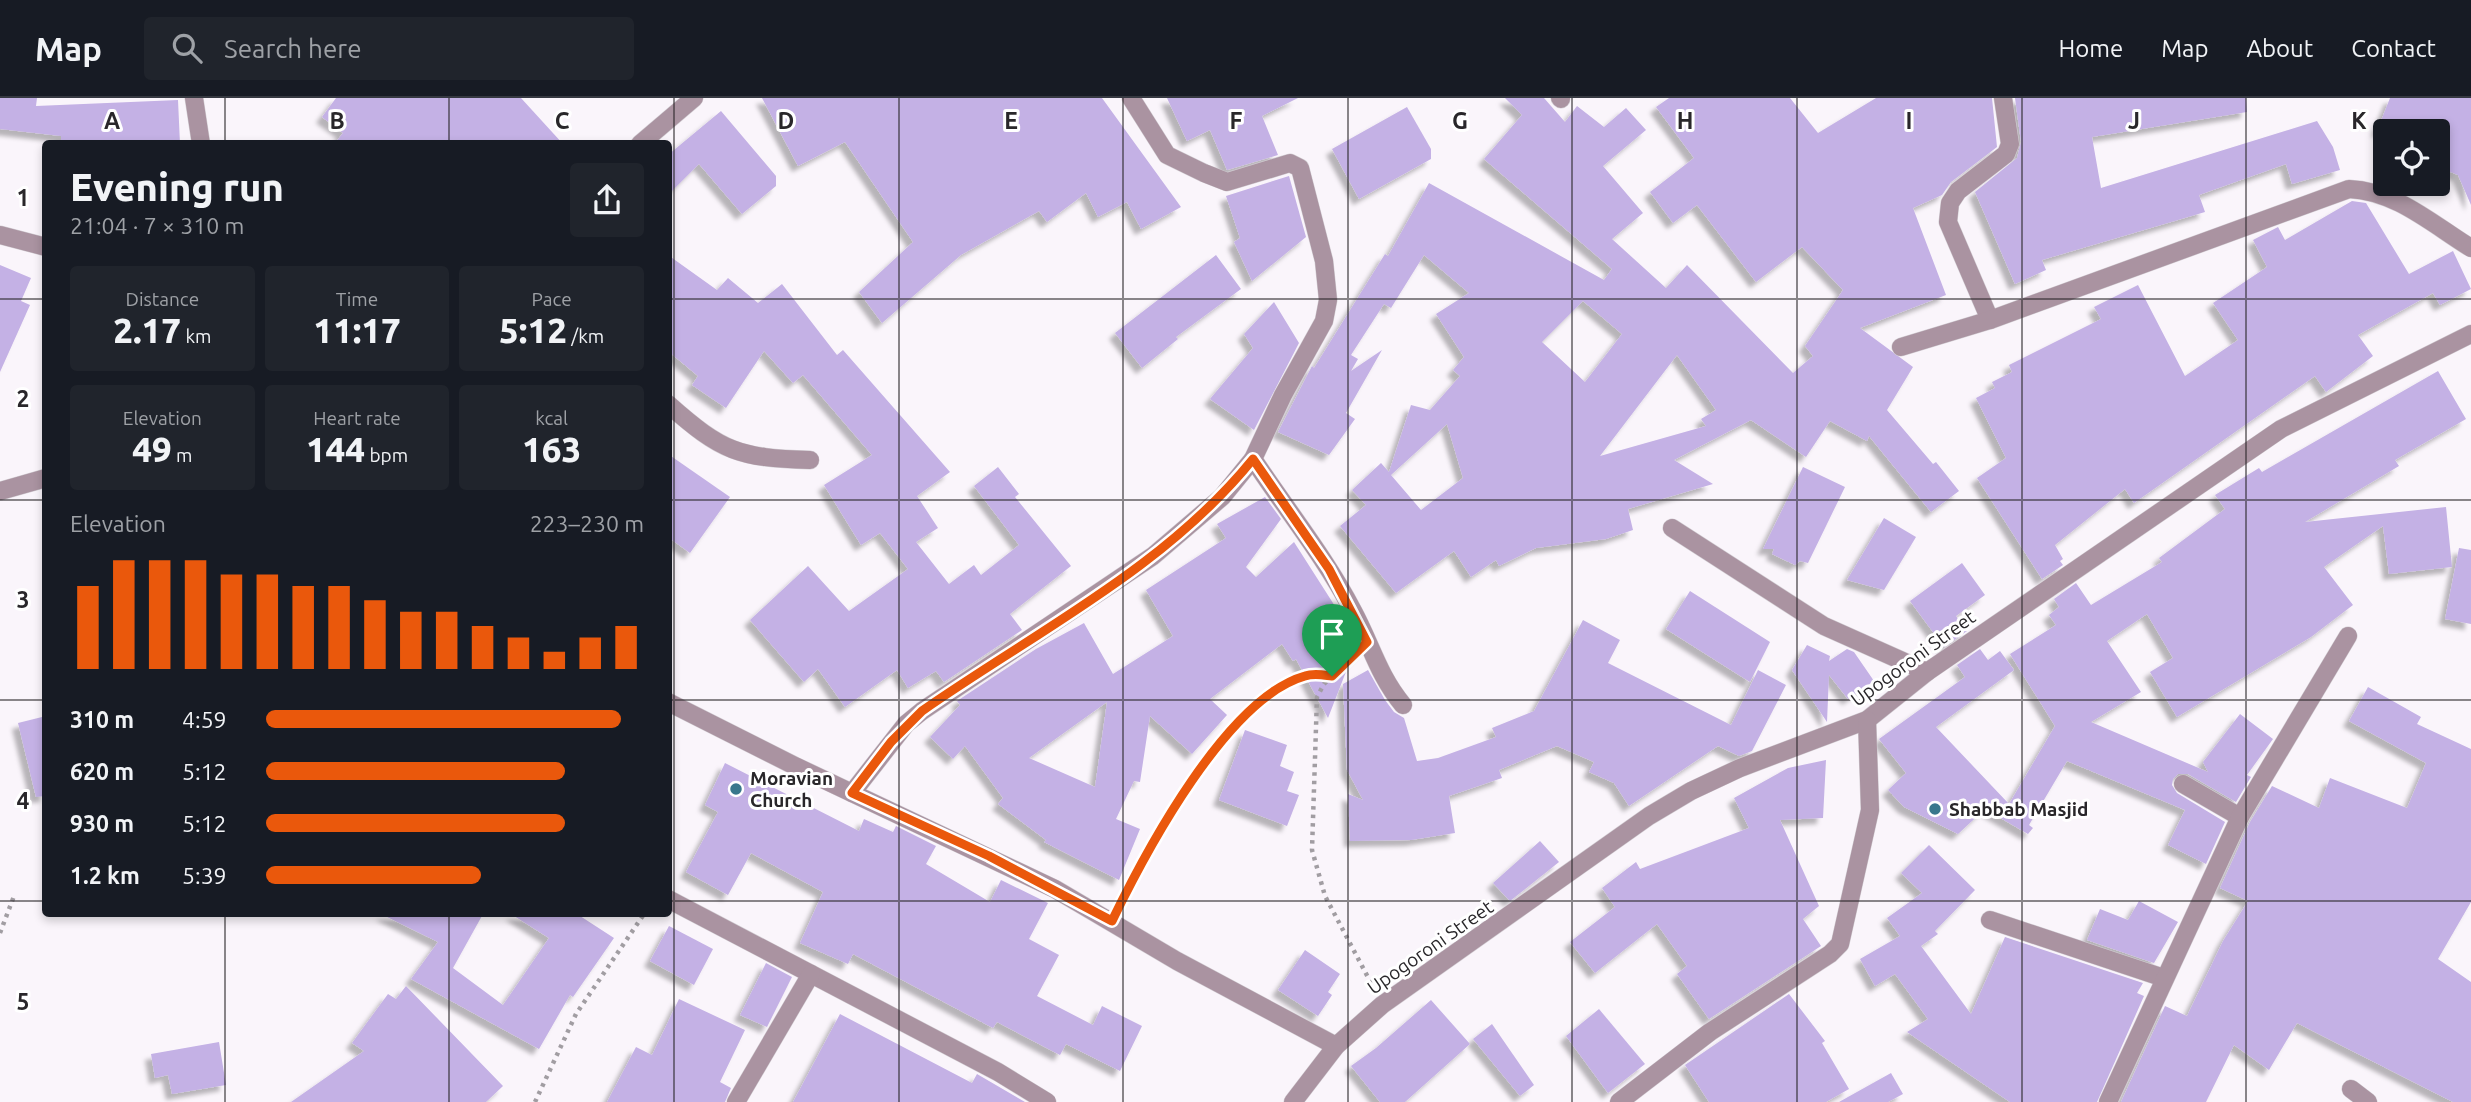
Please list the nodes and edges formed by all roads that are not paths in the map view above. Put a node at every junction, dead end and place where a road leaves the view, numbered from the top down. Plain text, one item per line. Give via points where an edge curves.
1 (194, 98) edge
2 (694, 98) edge
3 (1131, 98) edge
4 (2003, 98) edge
5 (200, 140) edge
6 (645, 140) edge
7 (0, 235) edge
8 (42, 246) edge
9 (2471, 248) edge
10 (1990, 320) junction
11 (2471, 334) edge
12 (1901, 346) dead end
13 (672, 407) edge
14 (1253, 459) junction
15 (810, 460) dead end
16 (42, 479) edge
17 (0, 491) edge
18 (1672, 528) dead end
19 (2348, 636) dead end
20 (1927, 672) junction
21 (672, 704) edge
22 (1403, 705) dead end
23 (1867, 720) junction
24 (2183, 784) dead end
25 (852, 793) junction
26 (2240, 817) junction
27 (672, 901) edge
28 (1990, 920) dead end
29 (811, 974) junction
30 (2164, 978) junction
31 (1336, 1046) junction
32 (2351, 1089) dead end
33 (736, 1102) edge
34 (1047, 1102) edge
35 (1293, 1102) edge
36 (1619, 1102) edge
37 (2108, 1102) edge
38 (2368, 1102) edge

1 - 5 street
2 - 6 street
3 - 14 street via 1167,155 1204,173 1227,182 1290,163 1300,168 1324,261 1328,300 1324,321
4 - 10 street via 2010,144 2006,154 1958,191 1950,203 1948,222
7 - 8 street
9 - 10 street via 2396,199 2372,190 2349,189
10 - 12 street
11 - 20 street, Upogoroni Street via 2281,429
13 - 15 street via 707,438 734,452 761,459
14 - 22 street via 1329,569 1384,681
14 - 25 street via 1222,497 1153,556 914,718
16 - 17 street
18 - 20 street via 1824,626
19 - 26 street
20 - 23 street, Upogoroni Street
21 - 25 street
23 - 31 street, Upogoroni Street via 1740,768 1650,816 1382,1006
23 - 36 street via 1870,810 1840,944 1710,1032
24 - 26 street
25 - 31 street via 989,856
26 - 30 street
27 - 29 street
28 - 30 street
29 - 33 street
29 - 34 street
30 - 37 street
31 - 35 street, Upogoroni Street
32 - 38 street

